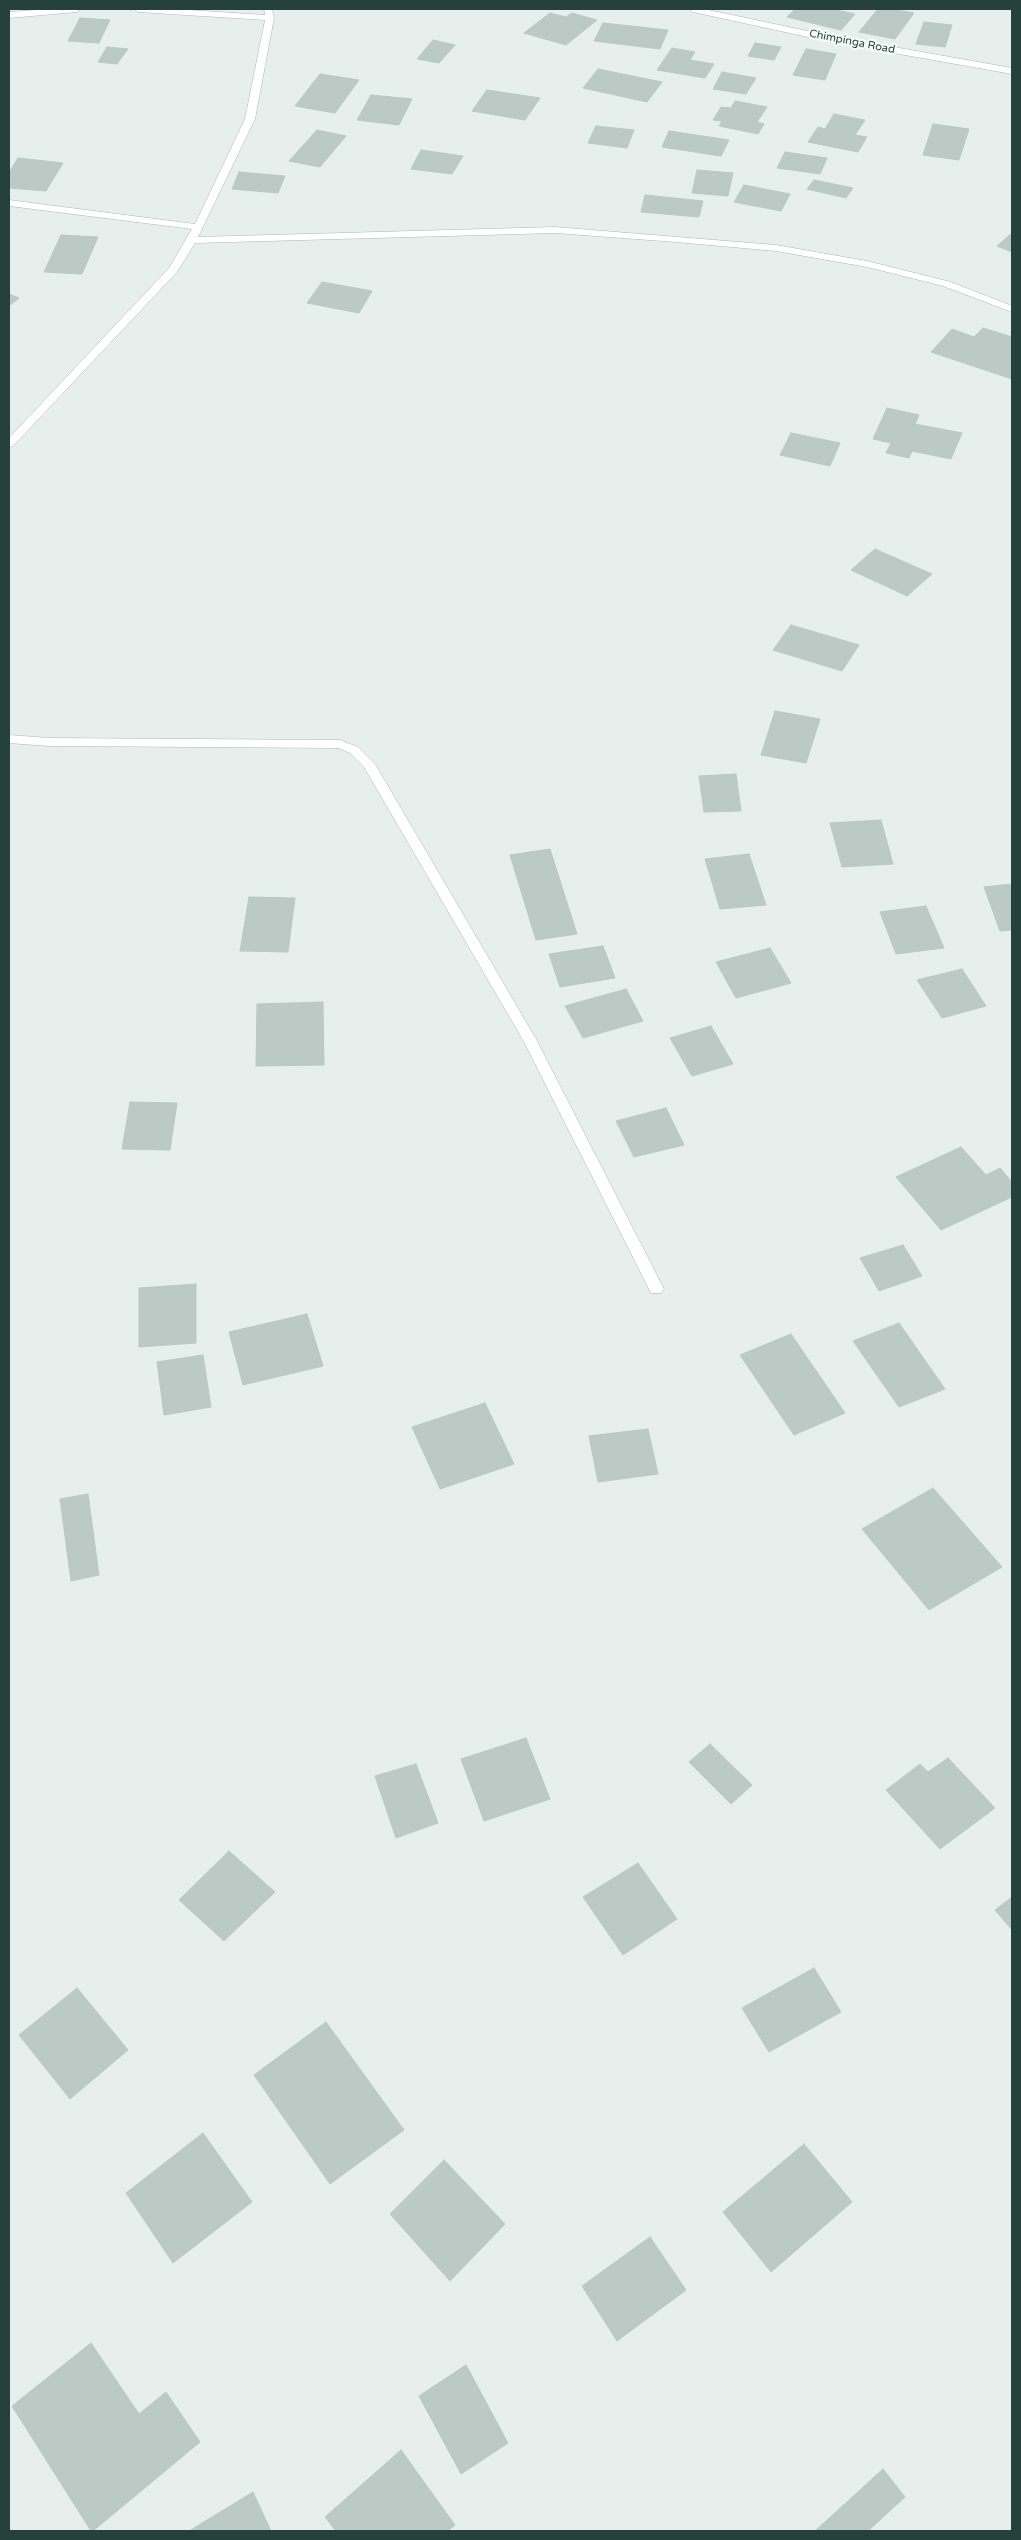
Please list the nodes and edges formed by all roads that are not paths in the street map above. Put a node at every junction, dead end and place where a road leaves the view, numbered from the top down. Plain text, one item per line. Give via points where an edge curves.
1 (76, 9) edge
2 (138, 9) edge
3 (693, 9) edge
4 (269, 13) edge
5 (9, 15) edge
6 (1012, 71) edge
7 (9, 203) edge
8 (199, 227) junction
9 (192, 240) junction
10 (1012, 310) edge
11 (9, 444) edge
12 (9, 739) edge
13 (656, 1289) dead end

1 - 5 street
2 - 4 street
3 - 6 street, Chimpinga Road via 826,38
4 - 8 street via 250,119
7 - 8 street
8 - 9 street
9 - 10 street via 555,230 694,241 776,248 867,264 947,284
9 - 11 street via 173,270
12 - 13 street via 340,744 354,750 374,772 528,1039

